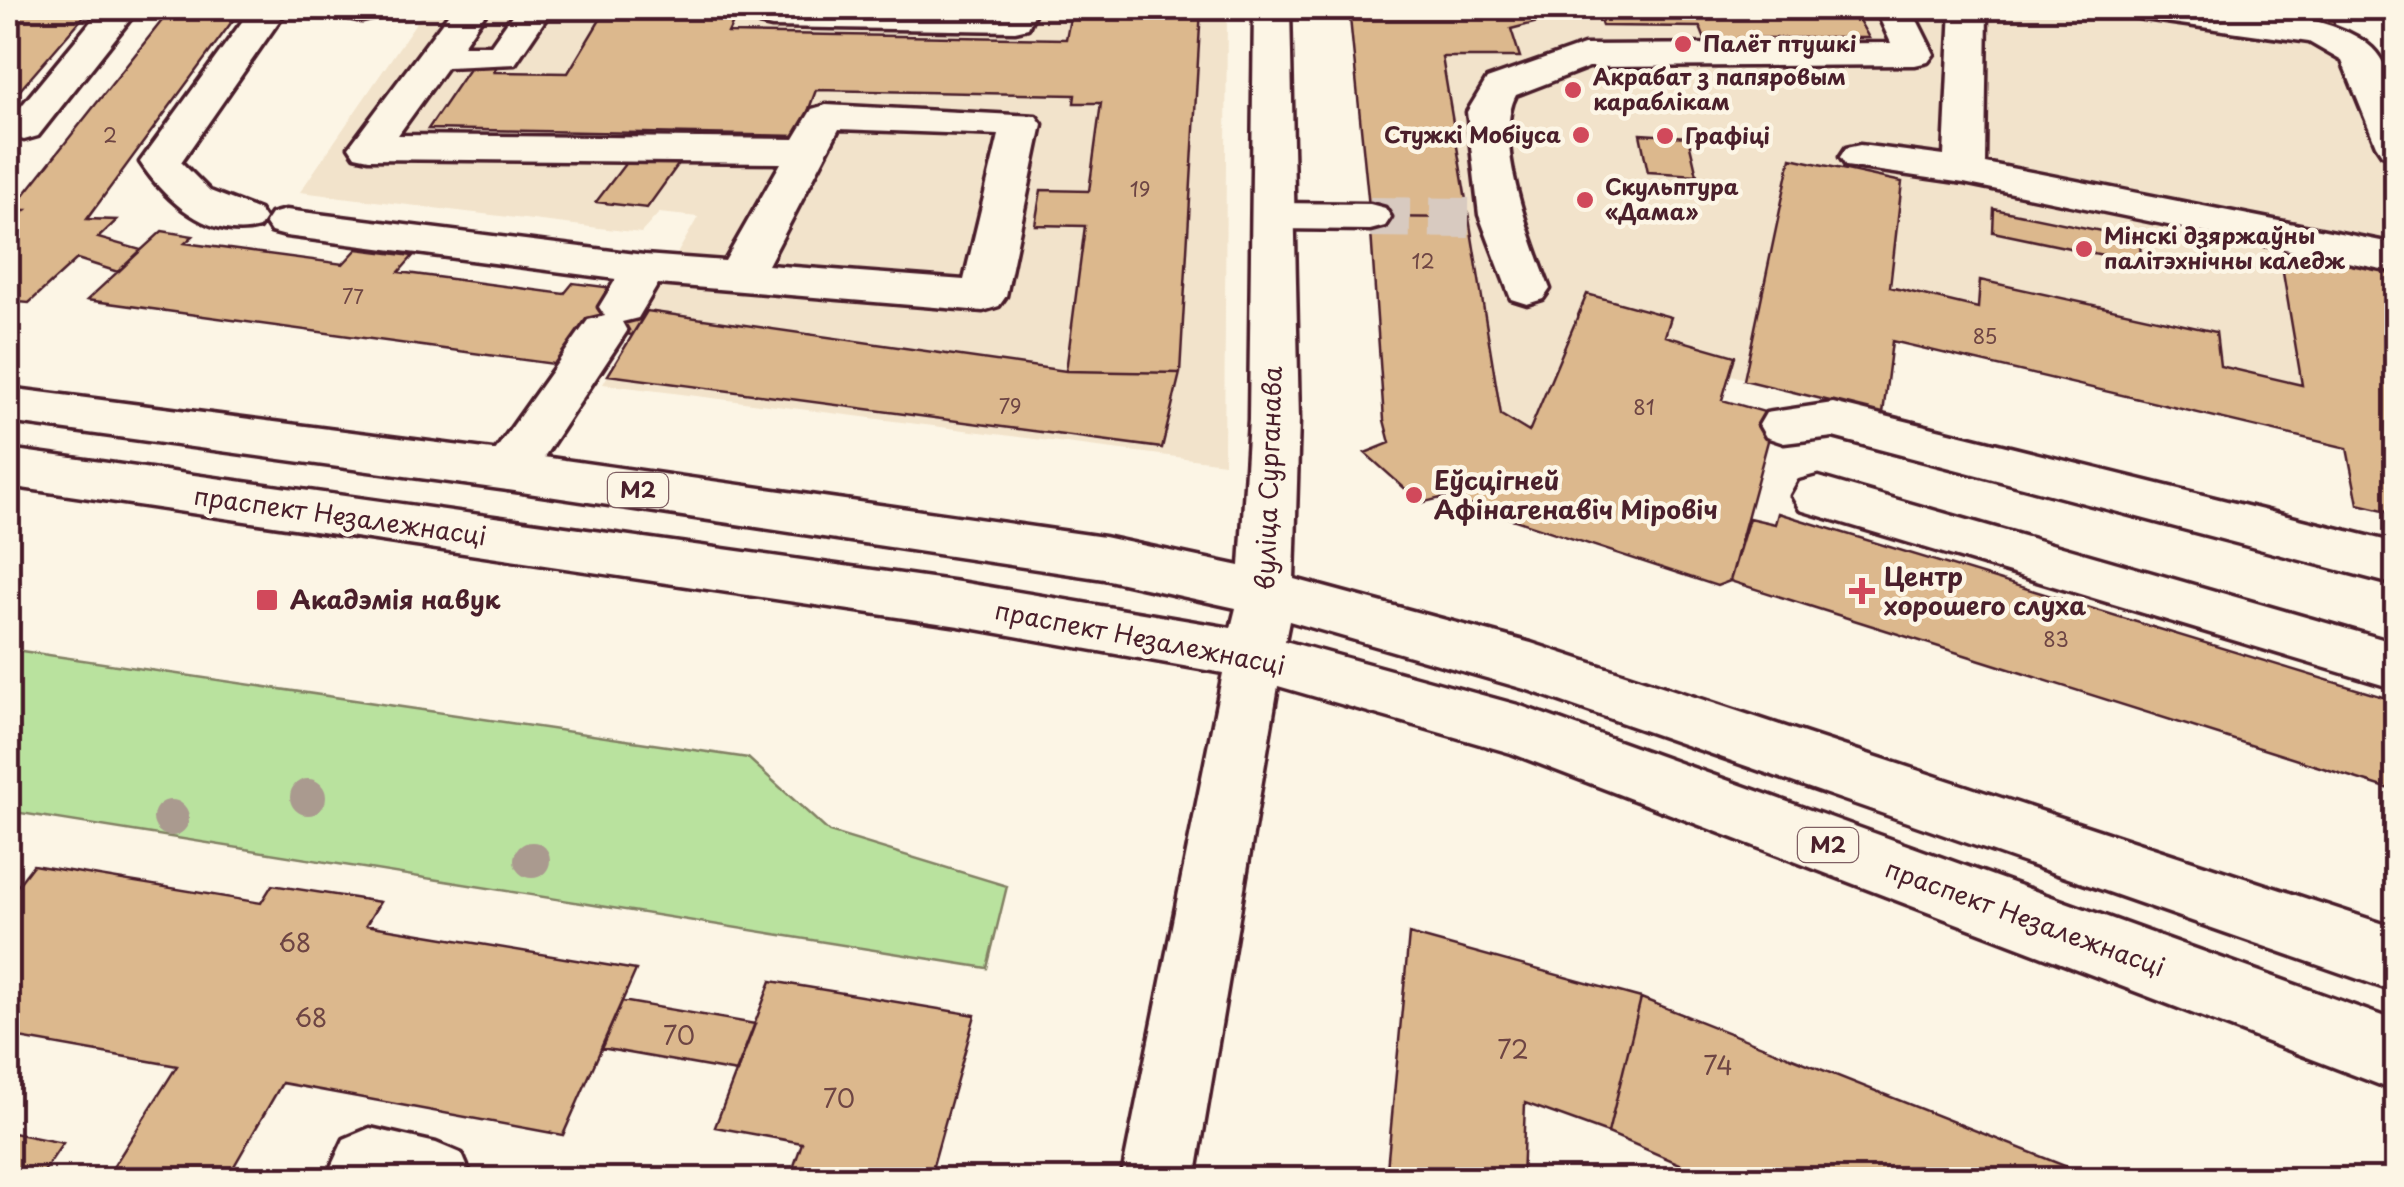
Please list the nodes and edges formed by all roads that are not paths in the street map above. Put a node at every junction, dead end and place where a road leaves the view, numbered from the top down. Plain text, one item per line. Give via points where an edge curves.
1 (122, 8) edge
2 (270, 8) edge
3 (471, 8) edge
4 (535, 8) edge
5 (1019, 8) edge
6 (1272, 8) edge
7 (1893, 8) edge
8 (1969, 8) edge
9 (2144, 8) edge
10 (772, 16) dead end
11 (436, 56) junction
12 (24, 128) dead end
13 (2396, 145) edge
14 (807, 151) junction
15 (1860, 157) dead end
16 (1964, 172) junction
17 (1276, 216) junction
18 (1370, 217) tunnel mouth
19 (2396, 258) edge
20 (644, 269) junction
21 (739, 276) junction
22 (1527, 288) dead end
23 (8, 404) edge
24 (1784, 425) dead end
25 (8, 468) edge
26 (508, 471) junction
27 (2044, 474) junction
28 (1818, 496) dead end
29 (2037, 560) junction
30 (2396, 564) edge
31 (1266, 593) junction
32 (1253, 656) junction
33 (2396, 666) edge
34 (2396, 960) edge
35 (2396, 1056) edge
36 (362, 1180) edge
37 (436, 1180) edge
38 (1158, 1180) edge

1 - 12 main road
2 - 20 main road via 160,162 180,192 207,207 265,221
3 - 11 main road
4 - 11 main road via 502,56
5 - 10 main road via 1015,20
6 - 17 main road, вуліца Сурганава
7 - 22 main road via 1915,54 1584,56 1500,86 1487,112 1485,216
8 - 16 main road
9 - 13 main road via 2319,32 2358,55
11 - 14 main road via 369,147
14 - 21 main road
14 - 21 main road via 826,116 1022,124 984,296
15 - 16 main road
16 - 19 main road
17 - 18 main road
17 - 31 main road, вуліца Сурганава via 1274,492
20 - 21 main road
20 - 26 main road
23 - 26 main road, М2
24 - 27 main road via 1832,420
25 - 32 main road, праспект Незалежнасці / М2 via 959,604
26 - 31 main road, М2 via 1104,558
27 - 29 main road
27 - 30 main road
28 - 29 main road
29 - 33 main road
31 - 32 main road, вуліца Сурганава
31 - 34 main road, М2 via 1531,667
32 - 35 main road, праспект Незалежнасці / М2 via 1518,730
32 - 38 main road, вуліца Сурганава
36 - 37 main road via 370,1165

